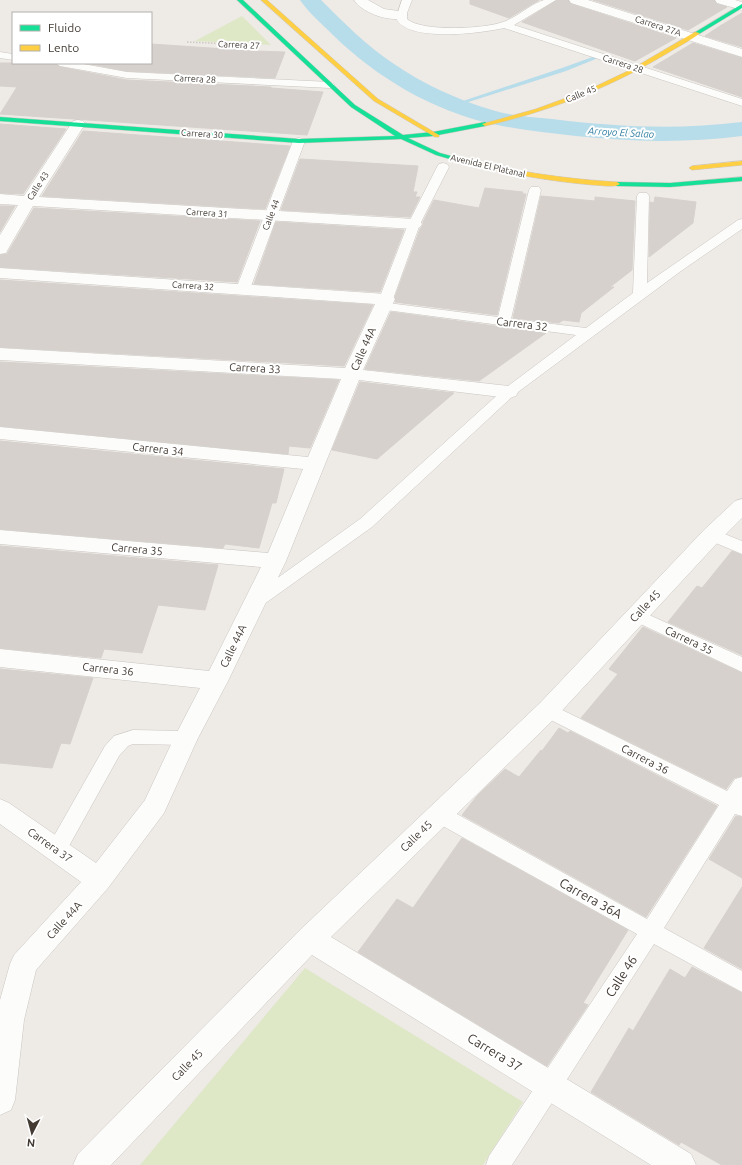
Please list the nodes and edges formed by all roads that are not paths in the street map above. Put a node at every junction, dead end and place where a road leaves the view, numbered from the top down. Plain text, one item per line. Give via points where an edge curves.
1 (240, 0) edge
2 (264, 0) edge
3 (360, 0) edge
4 (407, 0) edge
5 (551, 0) edge
6 (575, 0) edge
7 (721, 0) edge
8 (742, 6) edge
9 (401, 15) junction
10 (505, 25) junction
11 (690, 36) junction
12 (742, 53) edge
13 (0, 55) edge
14 (12, 57) edge
15 (66, 64) edge
16 (637, 68) junction
17 (330, 85) junction
18 (742, 103) edge
19 (0, 119) edge
20 (78, 124) junction
21 (433, 134) junction
22 (404, 138) junction
23 (299, 141) junction
24 (449, 141) dead end
25 (742, 163) edge
26 (442, 167) dead end
27 (686, 169) dead end
28 (742, 179) edge
29 (535, 190) dead end
30 (643, 196) dead end
31 (0, 199) edge
32 (28, 201) junction
33 (270, 217) junction
34 (414, 224) junction
35 (742, 224) edge
36 (0, 249) edge
37 (0, 273) edge
38 (243, 289) junction
39 (640, 296) junction
40 (384, 303) junction
41 (504, 322) junction
42 (590, 332) junction
43 (0, 354) edge
44 (352, 374) junction
45 (508, 392) junction
46 (0, 433) edge
47 (316, 464) junction
48 (742, 506) edge
49 (712, 535) junction
50 (0, 537) edge
51 (742, 548) edge
52 (275, 562) junction
53 (254, 603) junction
54 (636, 615) junction
55 (0, 658) edge
56 (742, 665) edge
57 (216, 681) junction
58 (548, 710) junction
59 (186, 738) junction
60 (738, 799) edge
61 (0, 810) edge
62 (439, 814) junction
63 (57, 849) junction
64 (99, 880) junction
65 (651, 931) junction
66 (310, 939) junction
67 (742, 982) edge
68 (549, 1086) junction
69 (0, 1100) edge
70 (89, 1165) edge
71 (498, 1165) edge
72 (680, 1165) edge

1 - 17 main road, Avenida El Platanal
2 - 21 main road, Avenida El Platanal via 376,100
3 - 9 street via 371,9
4 - 9 lane
5 - 10 lane
6 - 11 street, Carrera 27A
7 - 8 street
8 - 11 main road, Calle 45
9 - 10 lane via 402,21 406,24 427,30 468,31
10 - 16 lane, Carrera 28
11 - 12 street, Carrera 27A
11 - 16 main road, Calle 45
13 - 14 lane
15 - 17 lane, Carrera 28 via 127,75
16 - 18 lane, Carrera 28
16 - 21 main road, Calle 45 via 547,108 469,128
17 - 22 main road, Avenida El Platanal via 370,119
19 - 20 main road, Carrera 30
20 - 23 main road, Carrera 30
20 - 32 street, Calle 43
21 - 22 main road, Calle 45
21 - 24 main road, Avenida El Platanal
22 - 23 main road, Carrera 30
22 - 28 main road, Avenida El Platanal via 451,158 556,179 661,184
23 - 33 lane, Calle 44
25 - 27 main road
26 - 34 lane, Calle 44A
29 - 41 lane
30 - 39 lane
31 - 32 street, Carrera 31
32 - 33 street, Carrera 31
32 - 36 street, Calle 43
33 - 34 street, Carrera 31
33 - 38 lane, Calle 44
34 - 40 lane, Calle 44A
35 - 39 lane via 676,268
37 - 38 street, Carrera 32
38 - 40 street, Carrera 32
39 - 42 lane
40 - 41 lane, Carrera 32
40 - 44 street, Calle 44A
41 - 42 lane, Carrera 32
42 - 45 lane
43 - 44 street, Carrera 33
44 - 45 street, Carrera 33
44 - 47 street, Calle 44A
45 - 53 lane via 366,523
46 - 47 street, Carrera 34
47 - 52 street, Calle 44A
48 - 49 street, Calle 45
49 - 51 lane
49 - 54 street, Calle 45
50 - 52 street, Carrera 35
52 - 53 street, Calle 44A
53 - 57 street, Calle 44A
54 - 56 lane, Carrera 35
54 - 58 street, Calle 45
55 - 57 street, Carrera 36
57 - 59 street, Calle 44A
58 - 60 lane, Carrera 36
58 - 62 street, Calle 45
59 - 63 lane via 134,737 121,741 112,751
59 - 64 street, Calle 44A via 155,806
60 - 65 lane, Calle 46
61 - 63 street, Carrera 37
62 - 65 lane, Carrera 36A
62 - 66 street, Calle 45
63 - 64 street, Carrera 37
64 - 69 street, Calle 44A via 24,964 9,1020
65 - 67 lane, Carrera 36A
65 - 68 lane, Calle 46
66 - 68 street, Carrera 37
66 - 70 street, Calle 45
68 - 71 lane, Calle 46
68 - 72 street, Carrera 37

